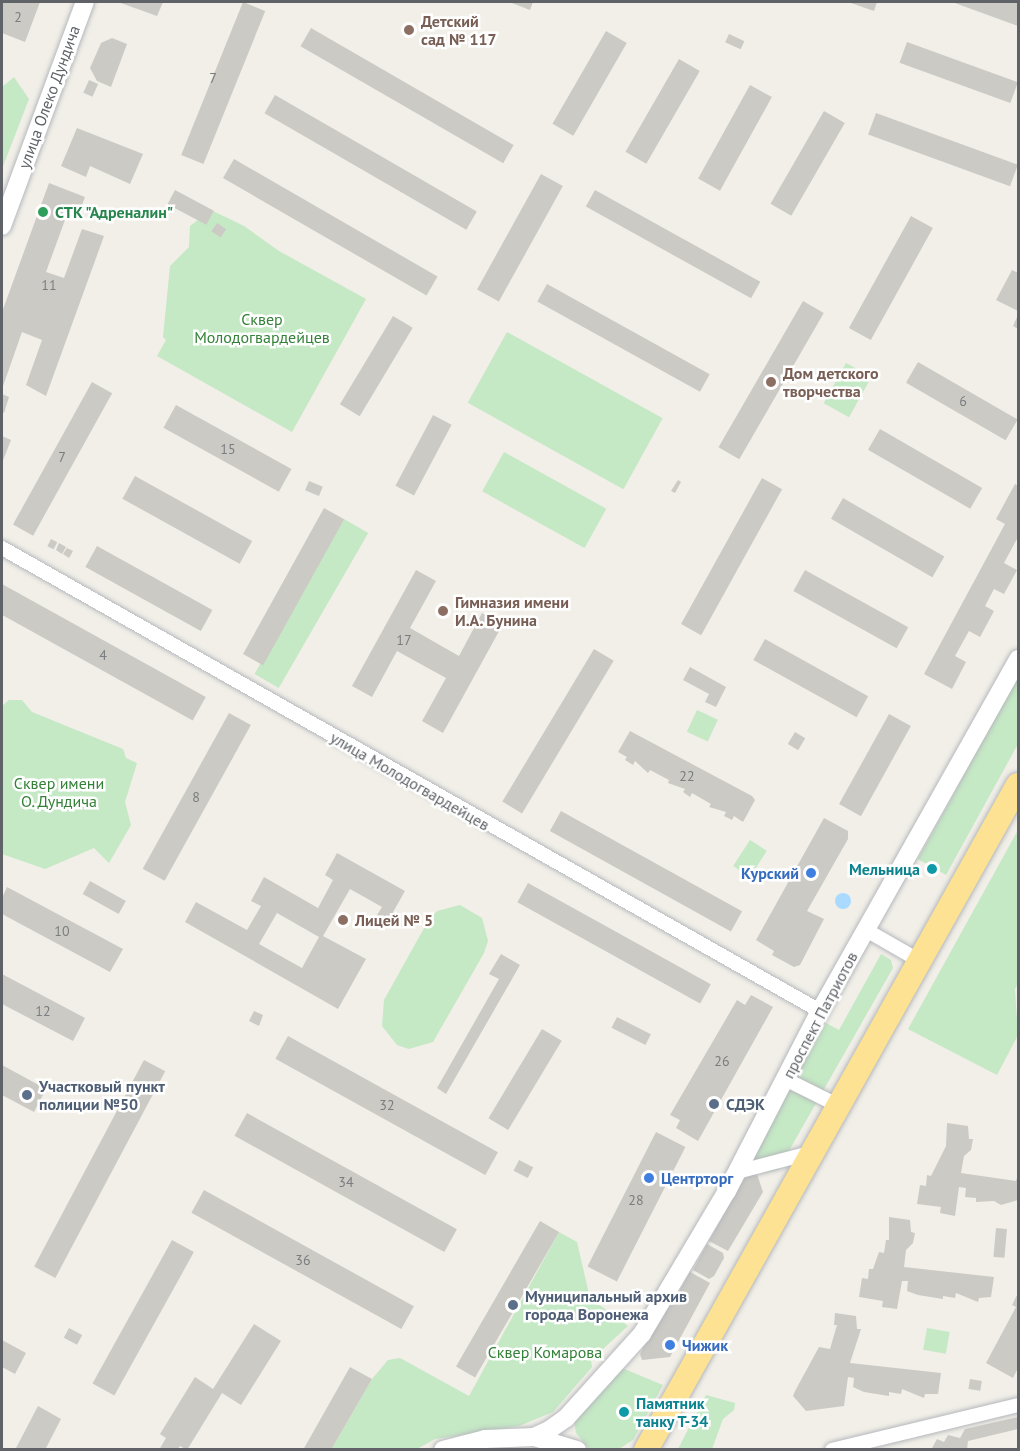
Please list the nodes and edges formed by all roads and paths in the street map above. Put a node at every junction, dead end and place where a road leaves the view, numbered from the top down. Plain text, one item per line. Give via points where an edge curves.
1 (85, 2) edge
2 (2, 226) edge
3 (2, 548) edge
4 (1018, 659) edge
5 (1018, 785) edge
6 (866, 930) junction
7 (920, 961) junction
8 (820, 1011) junction
9 (785, 1079) junction
10 (839, 1106) junction
11 (814, 1152) junction
12 (737, 1172) junction
13 (1018, 1405) edge
14 (538, 1443) edge
15 (443, 1449) edge
16 (555, 1449) edge
17 (577, 1449) edge
18 (646, 1449) edge
19 (832, 1449) edge

1 - 2 street, улица Олеко Дундича
3 - 8 street, улица Молодогвардейцев
4 - 6 street, проспект Патриотов
5 - 7 highway
6 - 7 street
6 - 8 street, проспект Патриотов
7 - 10 highway
8 - 9 street, проспект Патриотов
9 - 10 street
9 - 12 street, проспект Патриотов
10 - 11 highway
11 - 12 street
11 - 18 highway
12 - 14 street, проспект Патриотов via 642,1334 566,1418
13 - 19 street
14 - 15 street, проспект Патриотов via 485,1439
14 - 16 street
14 - 17 street

